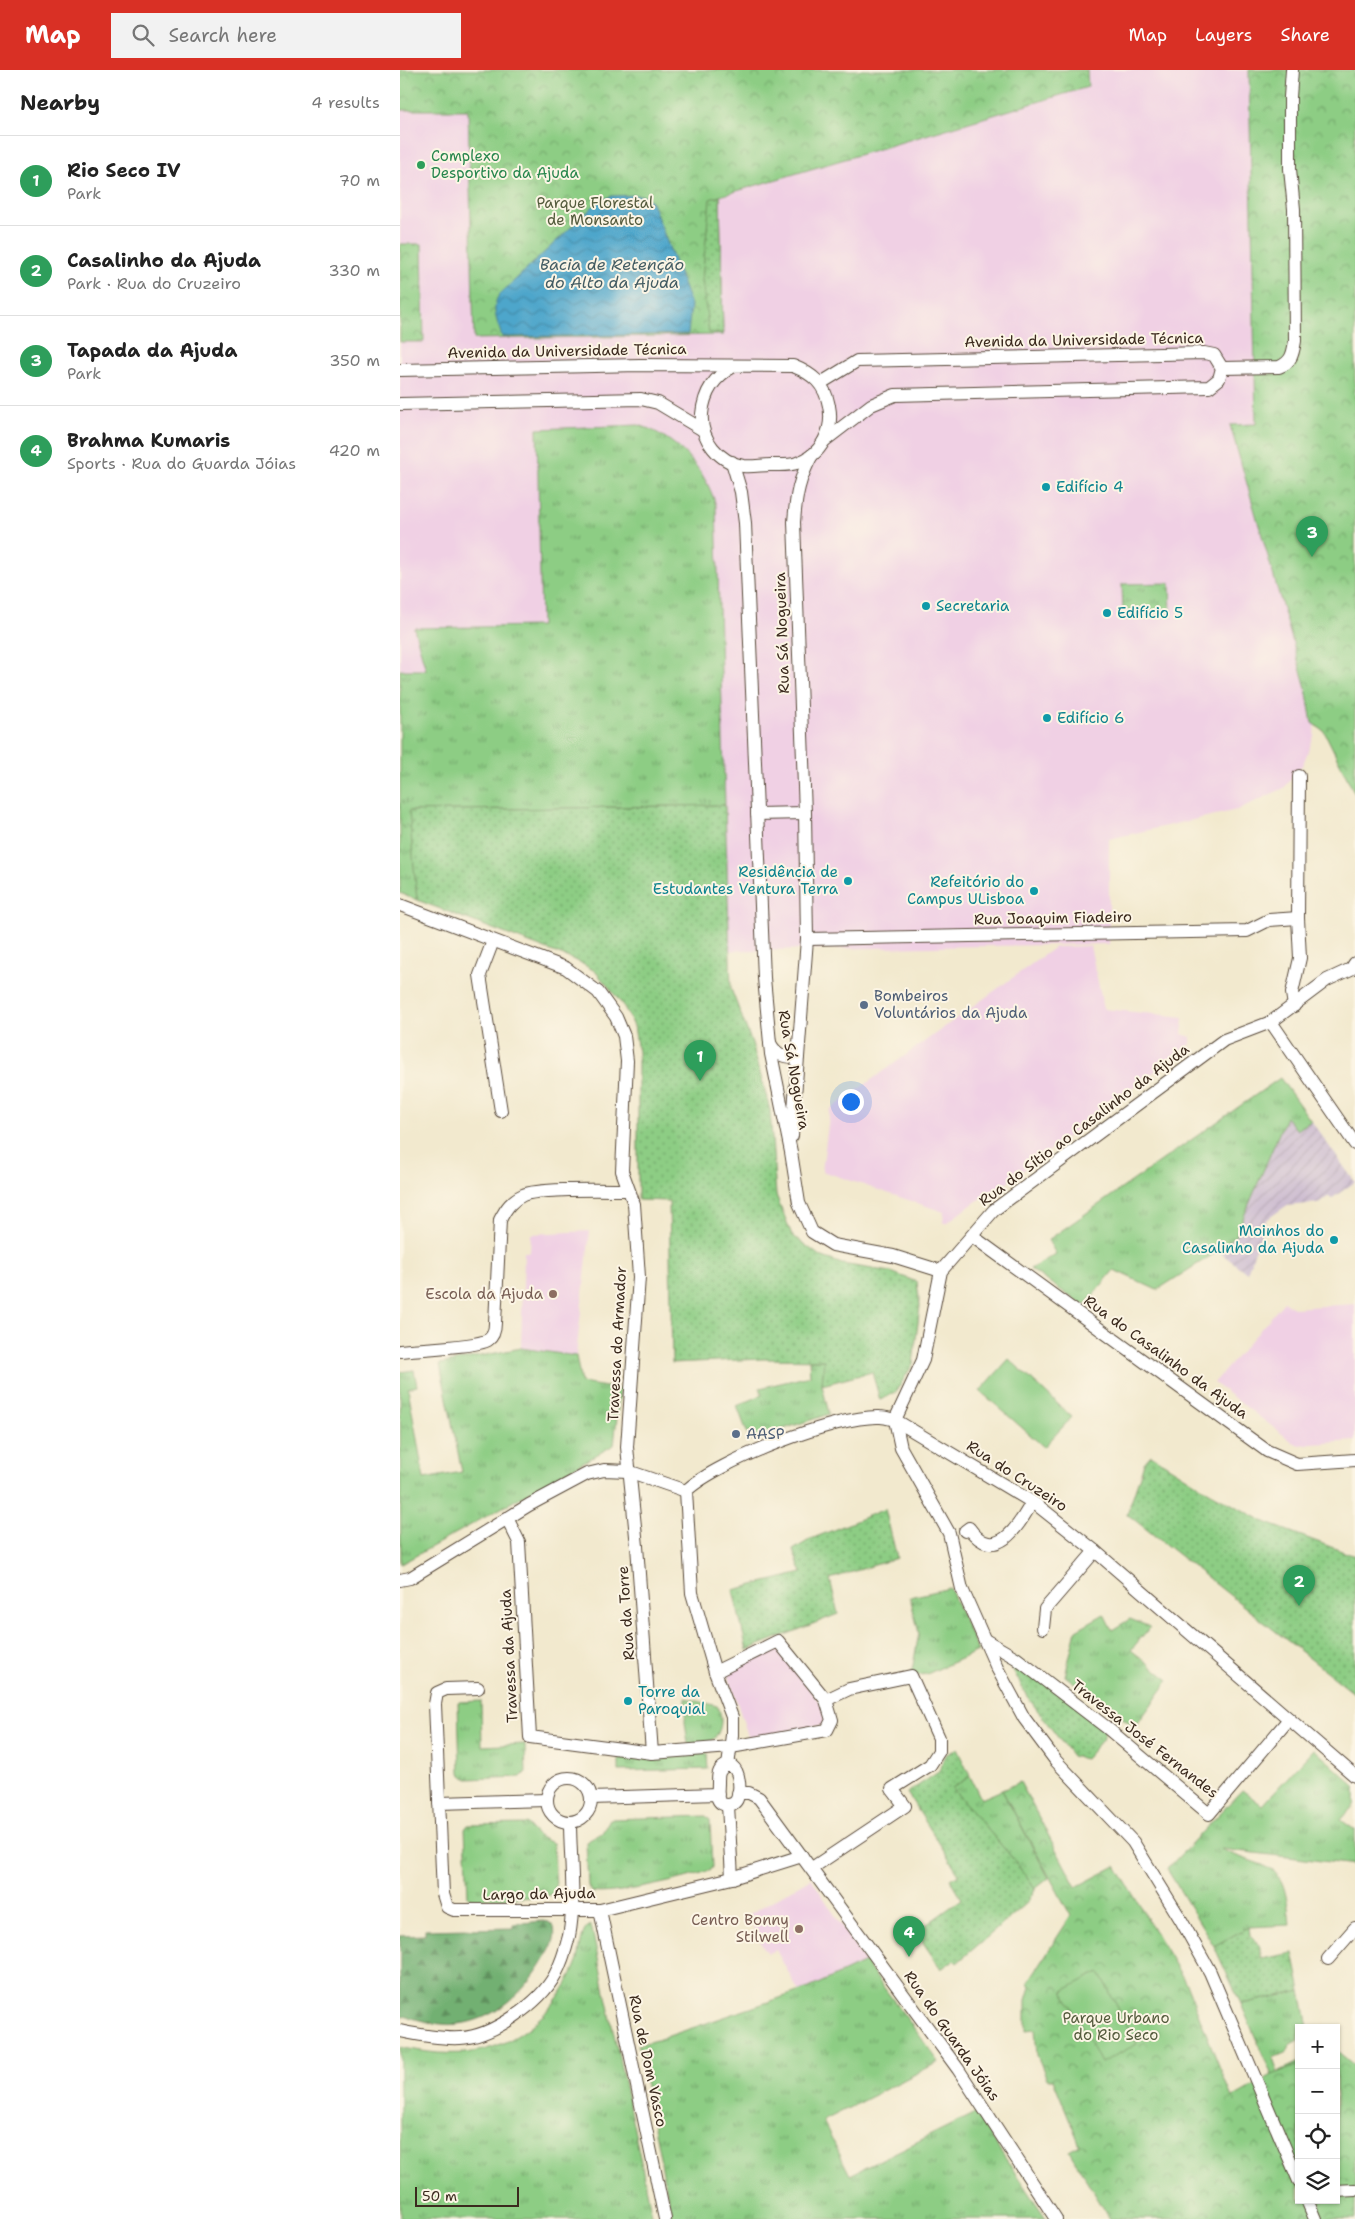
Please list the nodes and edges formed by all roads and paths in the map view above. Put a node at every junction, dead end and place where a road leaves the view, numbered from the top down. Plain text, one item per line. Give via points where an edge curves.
1 (1292, 70) edge
2 (734, 366) junction
3 (1222, 368) junction
4 (400, 370) edge
5 (821, 383) junction
6 (400, 404) edge
7 (703, 430) junction
8 (824, 441) junction
9 (812, 455) junction
10 (732, 462) junction
11 (1299, 776) dead end
12 (756, 814) junction
13 (805, 814) junction
14 (400, 905) edge
15 (1298, 918) junction
16 (807, 939) junction
17 (493, 941) junction
18 (1354, 967) edge
19 (1294, 1006) junction
20 (1271, 1022) junction
21 (770, 1043) junction
22 (798, 1057) junction
23 (501, 1111) dead end
24 (1355, 1144) edge
25 (791, 1152) junction
26 (628, 1190) junction
27 (972, 1236) junction
28 (941, 1271) junction
29 (400, 1351) edge
30 (895, 1420) junction
31 (1355, 1460) edge
32 (628, 1471) junction
33 (686, 1491) junction
34 (1032, 1502) junction
35 (507, 1518) junction
36 (965, 1531) dead end
37 (1095, 1551) junction
38 (400, 1580) edge
39 (1043, 1628) dead end
40 (985, 1640) junction
41 (715, 1672) junction
42 (478, 1688) dead end
43 (826, 1700) junction
44 (1289, 1720) junction
45 (731, 1747) junction
46 (652, 1753) junction
47 (728, 1766) junction
48 (1355, 1776) edge
49 (738, 1793) junction
50 (718, 1794) junction
51 (591, 1798) junction
52 (547, 1800) junction
53 (439, 1803) junction
54 (728, 1805) junction
55 (570, 1822) junction
56 (802, 1856) junction
57 (812, 1868) junction
58 (732, 1878) junction
59 (571, 1909) junction
60 (600, 1910) junction
61 (1355, 1928) edge
62 (1328, 1959) dead end
63 (400, 2031) edge
64 (1295, 2172) edge
65 (1355, 2190) edge
66 (1340, 2191) edge
67 (1311, 2204) edge
68 (664, 2219) edge
69 (1056, 2219) edge
70 (1315, 2219) edge

1 - 3 street via 1293,356 1280,367
2 - 4 street, Avenida da Universidade Técnica
2 - 5 street via 793,366 809,372
2 - 7 street via 722,373 707,393 703,405
3 - 5 street, Avenida da Universidade Técnica via 1214,355 1204,353 857,361
3 - 8 street via 1219,379 1209,387 894,394 871,405
5 - 8 street via 831,414
6 - 7 street via 641,399 658,404
7 - 10 street via 719,456
8 - 9 street
9 - 10 street via 795,464 744,466
9 - 13 street, Rua Sá Nogueira via 796,492 794,522
10 - 12 street, Rua Sá Nogueira via 741,492 744,523
11 - 15 street
12 - 13 street
12 - 21 street, Rua Sá Nogueira
13 - 16 street, Rua Sá Nogueira
14 - 17 street, Travessa do Armador
15 - 16 street, Rua Joaquim Fiadeiro via 1269,920 1248,931
15 - 19 street via 1300,958 1292,993
16 - 22 street, Rua Sá Nogueira
17 - 23 street via 482,966 480,985
17 - 26 street, Travessa do Armador via 566,968 598,992 616,1017 624,1036 627,1061 622,1164
18 - 19 street, Rua do Sítio ao Casalinho da Ajuda via 1327,980
19 - 20 street, Rua do Sítio ao Casalinho da Ajuda
20 - 24 street
20 - 27 street, Rua do Sítio ao Casalinho da Ajuda via 1224,1040 1195,1060 994,1210
21 - 22 street via 779,1055
21 - 25 street, Rua Sá Nogueira
22 - 25 street, Rua Sá Nogueira
25 - 28 street, Rua Sá Nogueira via 799,1203 812,1232 833,1245 893,1256
26 - 29 street via 531,1192 516,1199 505,1209 500,1220 496,1323 492,1336 472,1344
26 - 32 street, Travessa do Armador via 634,1204 639,1276
27 - 28 street, Rua do Sítio ao Casalinho da Ajuda
27 - 31 street, Rua do Casalinho da Ajuda via 1267,1451 1297,1464
28 - 30 street via 923,1360
30 - 33 street, Rua do Cruzeiro via 880,1417 830,1424 772,1445 698,1480
30 - 34 street, Rua do Cruzeiro
30 - 40 street via 901,1448 949,1533 962,1589
32 - 33 street
32 - 35 street via 604,1470 587,1474
32 - 46 street, Rua da Torre via 637,1546
33 - 41 street via 692,1593
34 - 36 street via 1011,1535 998,1542 983,1542 969,1528
34 - 37 street, Rua do Cruzeiro
35 - 38 street via 410,1578
35 - 46 street, Travessa da Ajuda via 519,1542 530,1737
37 - 39 street via 1044,1609
37 - 44 street, Rua do Cruzeiro
40 - 44 street, Travessa José Fernandes via 1004,1650 1061,1693 1210,1814
40 - 64 street via 1024,1718 1056,1761 1133,1842 1181,1920 1210,1972
41 - 43 street, Travessa da Ajuda via 778,1641
41 - 45 street via 732,1717
42 - 53 street, Largo da Ajuda via 446,1689 437,1693
43 - 45 street, Travessa da Ajuda via 832,1720 827,1730
43 - 57 street via 849,1689 911,1676 939,1738 939,1751 930,1765 892,1789 906,1806
44 - 48 street, Rua do Cruzeiro
45 - 46 street, Travessa da Ajuda
45 - 47 street
47 - 49 street via 735,1768 738,1774
47 - 50 street via 719,1770
49 - 54 street via 736,1801
49 - 56 street, Rua do Guarda Jóias via 749,1792 759,1798
50 - 51 street
50 - 54 street via 720,1801
51 - 52 street via 579,1781 564,1779 552,1786
51 - 55 street via 585,1814
52 - 53 street
52 - 55 street via 551,1813 562,1821
53 - 59 street, Largo da Ajuda via 442,1894 447,1907 467,1911
54 - 58 street
55 - 59 street
56 - 57 street, Rua do Guarda Jóias
56 - 58 street, Largo da Ajuda
57 - 69 street, Rua do Guarda Jóias via 958,2068
58 - 60 street, Largo da Ajuda
59 - 60 street, Largo da Ajuda
59 - 63 street via 569,1934 555,1975 526,2007 502,2024 481,2034 461,2038
60 - 68 street, Rua de Dom Vasco
61 - 62 street
65 - 66 street
67 - 70 street

